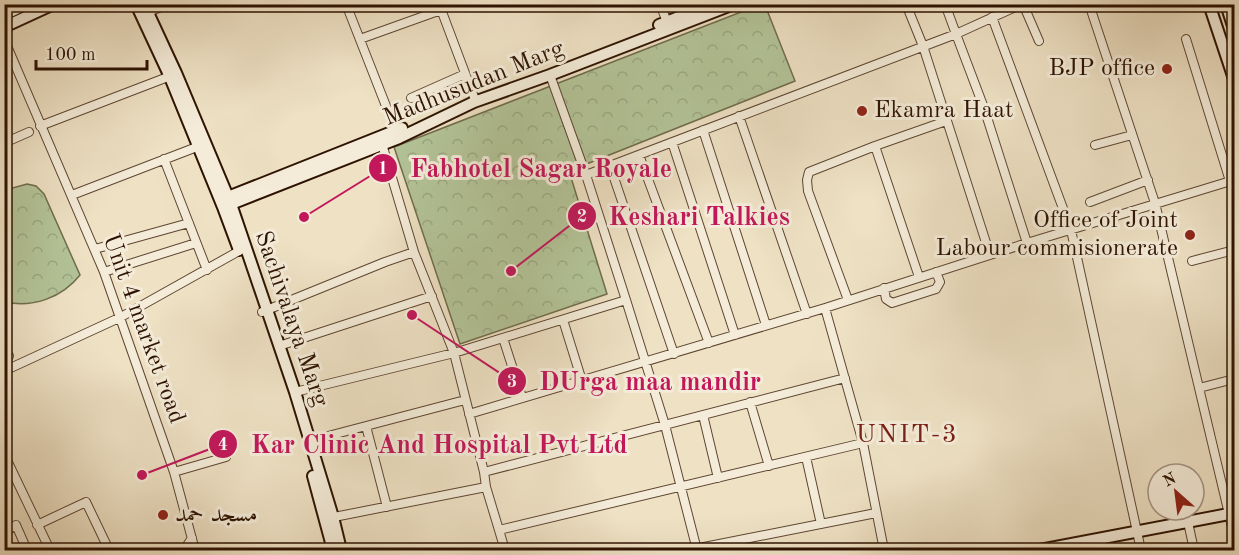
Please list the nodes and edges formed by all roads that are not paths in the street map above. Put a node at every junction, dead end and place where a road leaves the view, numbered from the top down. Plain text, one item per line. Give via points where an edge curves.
1 (27, 4) edge
2 (54, 4) edge
3 (136, 4) edge
4 (169, 4) edge
5 (346, 4) edge
6 (660, 4) edge
7 (711, 4) edge
8 (734, 4) edge
9 (906, 4) edge
10 (945, 4) edge
11 (1023, 4) edge
12 (1089, 4) edge
13 (1209, 4) edge
14 (1226, 4) edge
15 (440, 7) edge
16 (146, 8) edge
17 (4, 15) edge
18 (992, 17) junction
19 (667, 22) junction
20 (4, 27) edge
21 (1234, 29) edge
22 (956, 34) junction
23 (4, 39) edge
24 (360, 39) junction
25 (1186, 39) dead end
26 (1040, 41) dead end
27 (923, 46) junction
28 (173, 75) junction
29 (465, 75) junction
30 (550, 75) junction
31 (1234, 79) edge
32 (474, 97) junction
33 (411, 98) dead end
34 (739, 116) junction
35 (946, 121) junction
36 (40, 126) junction
37 (703, 130) junction
38 (29, 132) dead end
39 (397, 134) junction
40 (1132, 135) junction
41 (672, 142) junction
42 (4, 143) edge
43 (382, 144) junction
44 (1095, 145) dead end
45 (202, 146) junction
46 (875, 146) junction
47 (639, 155) junction
48 (164, 159) junction
49 (610, 166) junction
50 (586, 175) junction
51 (1148, 180) junction
52 (1232, 181) edge
53 (72, 195) junction
54 (226, 202) junction
55 (1090, 202) dead end
56 (1155, 203) junction
57 (189, 223) junction
58 (1071, 230) junction
59 (196, 243) junction
60 (1027, 243) junction
61 (95, 249) junction
62 (1234, 250) edge
63 (239, 251) junction
64 (414, 252) junction
65 (990, 255) junction
66 (1192, 261) dead end
67 (207, 270) junction
68 (936, 272) junction
69 (104, 273) junction
70 (919, 277) junction
71 (884, 288) junction
72 (432, 296) junction
73 (626, 300) junction
74 (848, 300) junction
75 (825, 309) junction
76 (265, 311) junction
77 (807, 314) junction
78 (121, 317) junction
79 (563, 320) junction
80 (766, 325) junction
81 (735, 335) junction
82 (503, 338) junction
83 (709, 343) junction
84 (279, 346) junction
85 (4, 348) edge
86 (454, 353) junction
87 (674, 354) junction
88 (9, 356) dead end
89 (647, 363) junction
90 (4, 371) edge
91 (844, 378) junction
92 (1234, 379) edge
93 (582, 381) junction
94 (1199, 388) junction
95 (295, 392) junction
96 (522, 397) junction
97 (465, 400) junction
98 (750, 402) junction
99 (469, 414) junction
100 (703, 415) junction
101 (665, 425) junction
102 (366, 426) junction
103 (309, 441) junction
104 (863, 443) junction
105 (4, 454) edge
106 (226, 457) dead end
107 (806, 457) junction
108 (770, 465) junction
109 (174, 472) junction
110 (484, 472) junction
111 (718, 478) junction
112 (682, 487) junction
113 (486, 488) junction
114 (387, 507) junction
115 (876, 513) junction
116 (1232, 513) edge
117 (329, 518) junction
118 (1206, 518) edge
119 (1188, 522) joint
120 (821, 524) junction
121 (38, 525) junction
122 (499, 530) junction
123 (4, 532) edge
124 (1137, 532) junction
125 (1234, 535) edge
126 (192, 538) junction
127 (1101, 539) junction
128 (1055, 549) edge
129 (27, 550) edge
130 (50, 550) edge
131 (109, 550) edge
132 (184, 550) edge
133 (195, 550) edge
134 (333, 550) edge
135 (341, 550) edge
136 (505, 550) edge
137 (694, 550) edge
138 (884, 550) edge
139 (1040, 550) edge
140 (1104, 550) edge
141 (1141, 550) edge
142 (1194, 550) edge

1 - 17 main road
2 - 20 main road
3 - 28 main road, Sachivalaya Marg
4 - 16 street
5 - 24 street
6 - 19 street
7 - 19 main road, Madhusudan Marg
8 - 30 main road, Madhusudan Marg
9 - 27 street
10 - 22 street
11 - 18 street
11 - 26 street
12 - 40 street
13 - 31 main road
14 - 21 main road
15 - 24 street
15 - 29 street
16 - 28 main road, Sachivalaya Marg
18 - 22 street
18 - 58 street
19 - 32 main road, Madhusudan Marg
22 - 27 street
22 - 60 street
23 - 36 street, Unit 4 market road
24 - 39 street
25 - 52 street
27 - 34 street
27 - 35 street
28 - 36 street
28 - 45 main road, Sachivalaya Marg
29 - 32 street
29 - 33 street
30 - 39 main road, Madhusudan Marg
30 - 50 street
32 - 39 main road, Madhusudan Marg
34 - 37 street
34 - 77 street
35 - 46 street
35 - 65 street
36 - 53 street, Unit 4 market road
37 - 41 street
37 - 80 street
38 - 42 street
39 - 43 main road, Madhusudan Marg
39 - 54 main road, Madhusudan Marg
40 - 44 street
40 - 51 street
41 - 47 street
41 - 81 street
43 - 54 main road, Madhusudan Marg
43 - 64 street
45 - 48 street
45 - 54 main road, Sachivalaya Marg
46 - 70 street
46 - 74 street via 809,172 807,180
47 - 49 street
47 - 83 street
48 - 53 street
48 - 57 street
49 - 50 street
49 - 87 street
50 - 73 street
51 - 55 street
51 - 56 street
52 - 56 street
53 - 61 street, Unit 4 market road
54 - 63 main road, Sachivalaya Marg
54 - 76 main road, Sachivalaya Marg
56 - 58 street
56 - 94 street
57 - 59 street
57 - 61 street
58 - 60 street
58 - 124 street
59 - 67 street
59 - 69 street
60 - 65 street
61 - 69 street, Unit 4 market road
62 - 66 street
63 - 67 street
63 - 76 main road, Sachivalaya Marg
64 - 72 street
64 - 76 street
65 - 68 street
67 - 78 street
68 - 70 street
68 - 71 street via 940,282 936,289 892,303 886,299
69 - 78 street, Unit 4 market road
70 - 71 street
71 - 74 street
72 - 84 street
72 - 86 street
73 - 79 street
73 - 89 street
74 - 75 street
75 - 77 street
75 - 91 street
76 - 84 main road, Sachivalaya Marg
76 - 117 main road, Sachivalaya Marg
77 - 80 street
78 - 90 street
78 - 109 street, Unit 4 market road
79 - 82 street
79 - 93 street
80 - 81 street
81 - 83 street
82 - 86 street
82 - 96 street
83 - 87 street
84 - 95 main road, Sachivalaya Marg
85 - 88 street
86 - 95 street
86 - 97 street
87 - 89 street
89 - 93 street
89 - 101 street
91 - 98 street
91 - 104 street
92 - 94 street
93 - 96 street
94 - 116 street
95 - 103 main road, Sachivalaya Marg
96 - 99 street
97 - 99 street
97 - 102 street
98 - 100 street
98 - 108 street
99 - 110 street
100 - 101 street
100 - 111 street
101 - 110 street
101 - 112 street
102 - 103 street
102 - 114 street
103 - 117 main road, Sachivalaya Marg
104 - 107 street
104 - 115 street
105 - 121 street
106 - 109 street
107 - 108 street
107 - 120 street
108 - 111 street
109 - 126 street, Unit 4 market road
110 - 113 street
111 - 112 street
112 - 122 street
112 - 137 street
113 - 114 street
113 - 122 street
114 - 117 street
115 - 120 street
115 - 138 street
116 - 118 main road
116 - 125 street
117 - 134 main road, Sachivalaya Marg
117 - 135 main road, Sachivalaya Marg
119 - 124 main road
119 - 142 street
120 - 137 street
121 - 130 street
121 - 131 street via 86,502
122 - 136 street
123 - 129 street via 16,525
124 - 127 main road
124 - 141 street
126 - 132 street
126 - 133 street, Unit 4 market road
127 - 128 main road
127 - 140 street
128 - 139 main road

